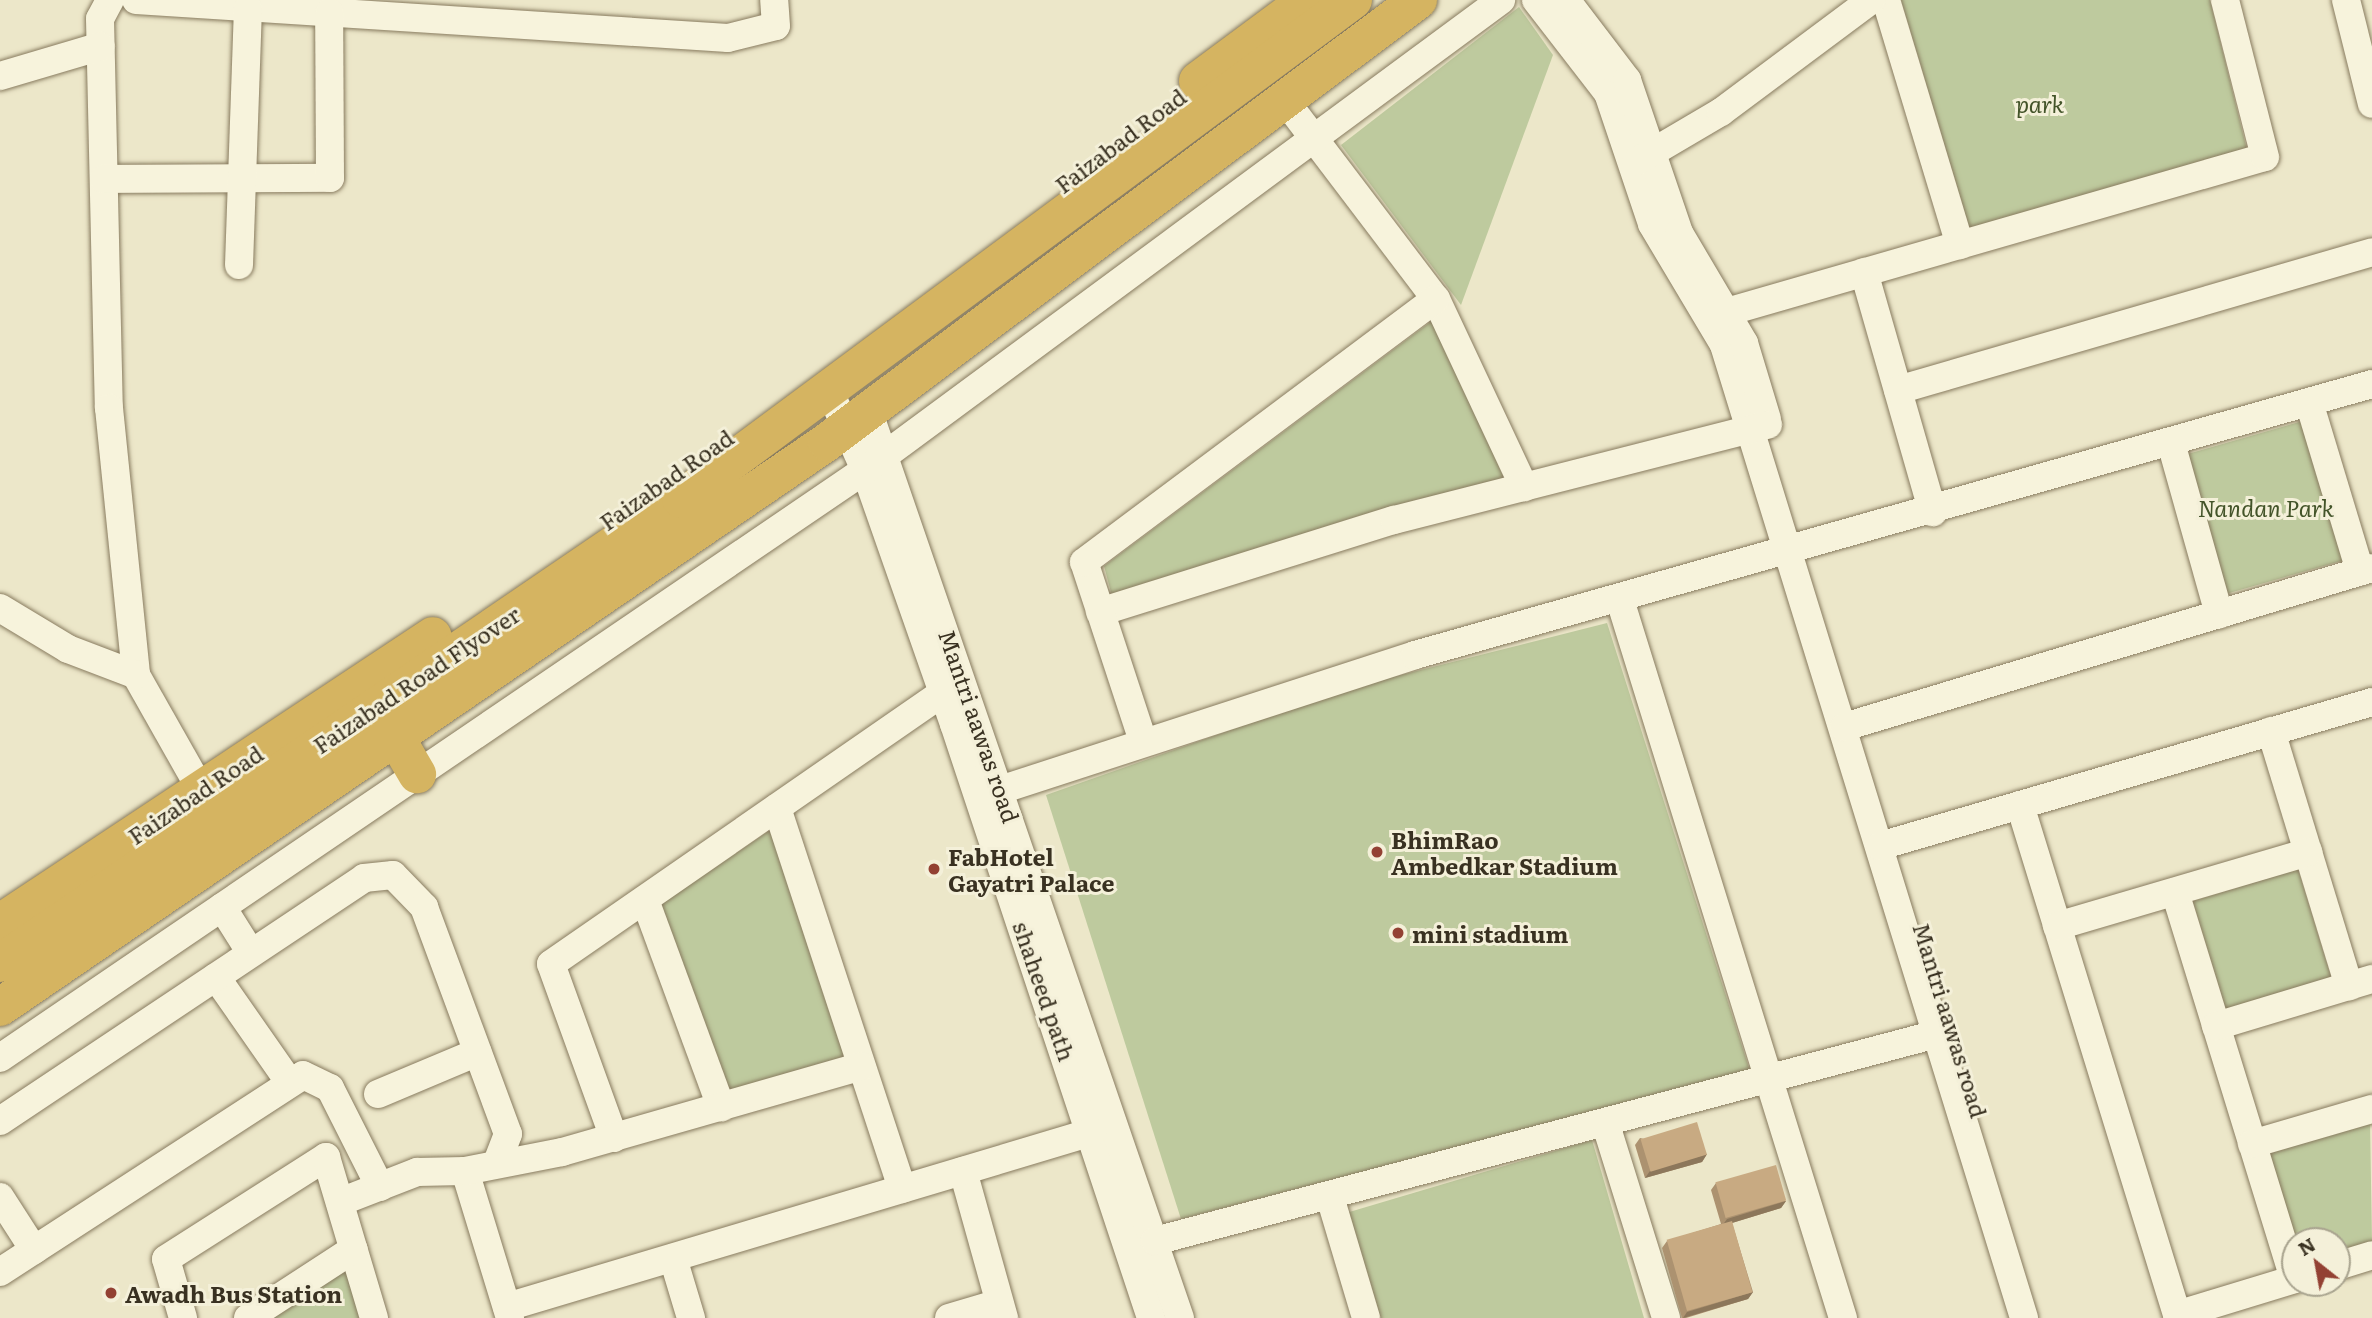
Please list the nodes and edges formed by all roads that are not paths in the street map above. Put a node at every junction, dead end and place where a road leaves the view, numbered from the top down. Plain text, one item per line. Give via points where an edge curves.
1 (110, 0) edge
2 (136, 0) edge
3 (774, 0) edge
4 (1307, 0) edge
5 (1353, 0) edge
6 (1418, 0) edge
7 (1501, 0) edge
8 (1536, 0) edge
9 (1566, 0) edge
10 (1871, 0) edge
11 (1886, 0) edge
12 (2225, 0) edge
13 (2346, 0) edge
14 (248, 9) junction
15 (329, 13) junction
16 (101, 46) junction
17 (0, 76) edge
18 (1287, 103) junction
19 (2372, 104) edge
20 (1312, 141) junction
21 (1641, 160) junction
22 (237, 177) junction
23 (104, 179) junction
24 (1960, 245) junction
25 (2372, 252) edge
26 (239, 265) dead end
27 (1864, 272) junction
28 (1436, 299) junction
29 (1718, 314) junction
30 (841, 384) junction
31 (2372, 384) edge
32 (1898, 390) junction
33 (2309, 402) junction
34 (856, 419) junction
35 (1760, 427) junction
36 (2171, 443) junction
37 (875, 463) junction
38 (1524, 487) junction
39 (1934, 512) junction
40 (1798, 552) junction
41 (2366, 570) edge
42 (1620, 600) junction
43 (0, 608) edge
44 (1100, 612) junction
45 (2219, 614) junction
46 (136, 675) junction
47 (943, 693) junction
48 (2372, 702) edge
49 (1852, 724) junction
50 (2271, 732) junction
51 (396, 738) junction
52 (1143, 741) junction
53 (417, 774) junction
54 (1003, 789) junction
55 (201, 790) junction
56 (2020, 805) junction
57 (777, 808) junction
58 (1888, 844) junction
59 (2308, 852) junction
60 (2175, 892) junction
61 (645, 900) junction
62 (222, 907) junction
63 (0, 923) edge
64 (1035, 923) junction
65 (2057, 926) junction
66 (251, 953) junction
67 (0, 963) edge
68 (216, 977) junction
69 (2360, 982) edge
70 (0, 1007) edge
71 (2216, 1026) junction
72 (1937, 1034) junction
73 (478, 1052) junction
74 (0, 1058) edge
75 (861, 1066) junction
76 (1769, 1082) junction
77 (290, 1083) junction
78 (378, 1094) dead end
79 (721, 1107) junction
80 (2372, 1109) edge
81 (0, 1121) edge
82 (1606, 1125) junction
83 (1092, 1132) junction
84 (614, 1138) junction
85 (2252, 1144) junction
86 (498, 1160) junction
87 (465, 1171) junction
88 (963, 1171) junction
89 (380, 1186) junction
90 (902, 1189) junction
91 (0, 1197) edge
92 (1330, 1197) junction
93 (340, 1202) junction
94 (2281, 1237) edge
95 (1155, 1241) junction
96 (354, 1249) junction
97 (34, 1250) junction
98 (2372, 1255) edge
99 (673, 1258) junction
100 (2351, 1262) edge
101 (0, 1272) edge
102 (2281, 1283) edge
103 (1002, 1310) edge
104 (508, 1313) edge
105 (2178, 1316) edge
106 (183, 1318) edge
107 (248, 1318) edge
108 (374, 1318) edge
109 (691, 1318) edge
110 (949, 1318) edge
111 (1151, 1318) edge
112 (1180, 1318) edge
113 (1366, 1318) edge
114 (1666, 1318) edge
115 (1843, 1318) edge
116 (2024, 1318) edge
117 (2043, 1318) edge

1 - 16 street via 100,19
2 - 14 street
3 - 15 street via 776,26 728,38
4 - 55 highway, Faizabad Road via 622,511
5 - 30 highway, Faizabad Road Flyover
6 - 18 highway
7 - 20 street
8 - 21 street via 1608,93
9 - 21 street via 1627,80
10 - 21 street
11 - 24 street
12 - 24 street via 2265,157
13 - 19 street
14 - 15 street
14 - 22 street
15 - 22 street via 330,178
16 - 17 street
16 - 23 street
18 - 20 street
18 - 34 highway
20 - 28 street
20 - 37 street
21 - 29 street, Mantri aawas road via 1652,224
22 - 23 street
22 - 26 street
23 - 46 street via 109,408
24 - 27 street
25 - 32 street
27 - 29 street
27 - 32 street
28 - 38 street
28 - 44 street via 1084,562
29 - 35 street, Mantri aawas road
30 - 34 highway, Mantri aawas road
30 - 67 highway, Faizabad Road Flyover
31 - 33 street
32 - 39 street
33 - 36 street
33 - 41 street
34 - 37 street, Mantri aawas road
34 - 51 highway
35 - 38 street
35 - 40 street, Mantri aawas road
36 - 39 street
36 - 45 street
37 - 47 street, shaheed path
37 - 53 street
37 - 54 street, Mantri aawas road
38 - 44 street via 1394,520
39 - 40 street
40 - 42 street
40 - 49 street, Mantri aawas road
41 - 45 street
42 - 52 street via 1415,655
42 - 76 street
43 - 46 street via 68,649
44 - 52 street
45 - 49 street
46 - 55 street
47 - 57 street
47 - 64 street, shaheed path
48 - 50 street
49 - 58 street, Mantri aawas road
50 - 56 street
50 - 59 street
51 - 53 highway
51 - 70 highway
52 - 54 street
53 - 62 street
54 - 64 street, Mantri aawas road
55 - 63 highway, Faizabad Road
56 - 58 street
56 - 65 street
57 - 61 street
57 - 75 street
58 - 72 street
58 - 117 street, Mantri aawas road
59 - 60 street
59 - 69 street
60 - 65 street
60 - 71 street
61 - 79 street
61 - 84 street via 551,964
62 - 66 street
62 - 74 street
64 - 83 street, shaheed path
64 - 95 street, Mantri aawas road
65 - 105 street
66 - 68 street
66 - 73 street via 364,878 393,875 424,907
68 - 77 street
68 - 81 street
69 - 71 street
71 - 85 street
72 - 76 street
72 - 116 street
73 - 78 street
73 - 86 street via 508,1134
75 - 79 street
75 - 90 street
76 - 82 street
76 - 115 street
77 - 89 street via 303,1075 330,1088
77 - 97 street
79 - 84 street
80 - 85 street
82 - 92 street
82 - 114 street
83 - 88 street
83 - 111 street, shaheed path
84 - 86 street
85 - 94 street
86 - 87 street
87 - 89 street via 417,1172
87 - 104 street
88 - 90 street
88 - 103 street
89 - 93 street
90 - 99 street
91 - 97 street
92 - 95 street
92 - 113 street
93 - 96 street
93 - 106 street via 326,1157 166,1259
95 - 112 street, Mantri aawas road
96 - 107 street
96 - 108 street
97 - 101 street
98 - 100 street
99 - 104 street
99 - 109 street
102 - 105 street
103 - 110 street

